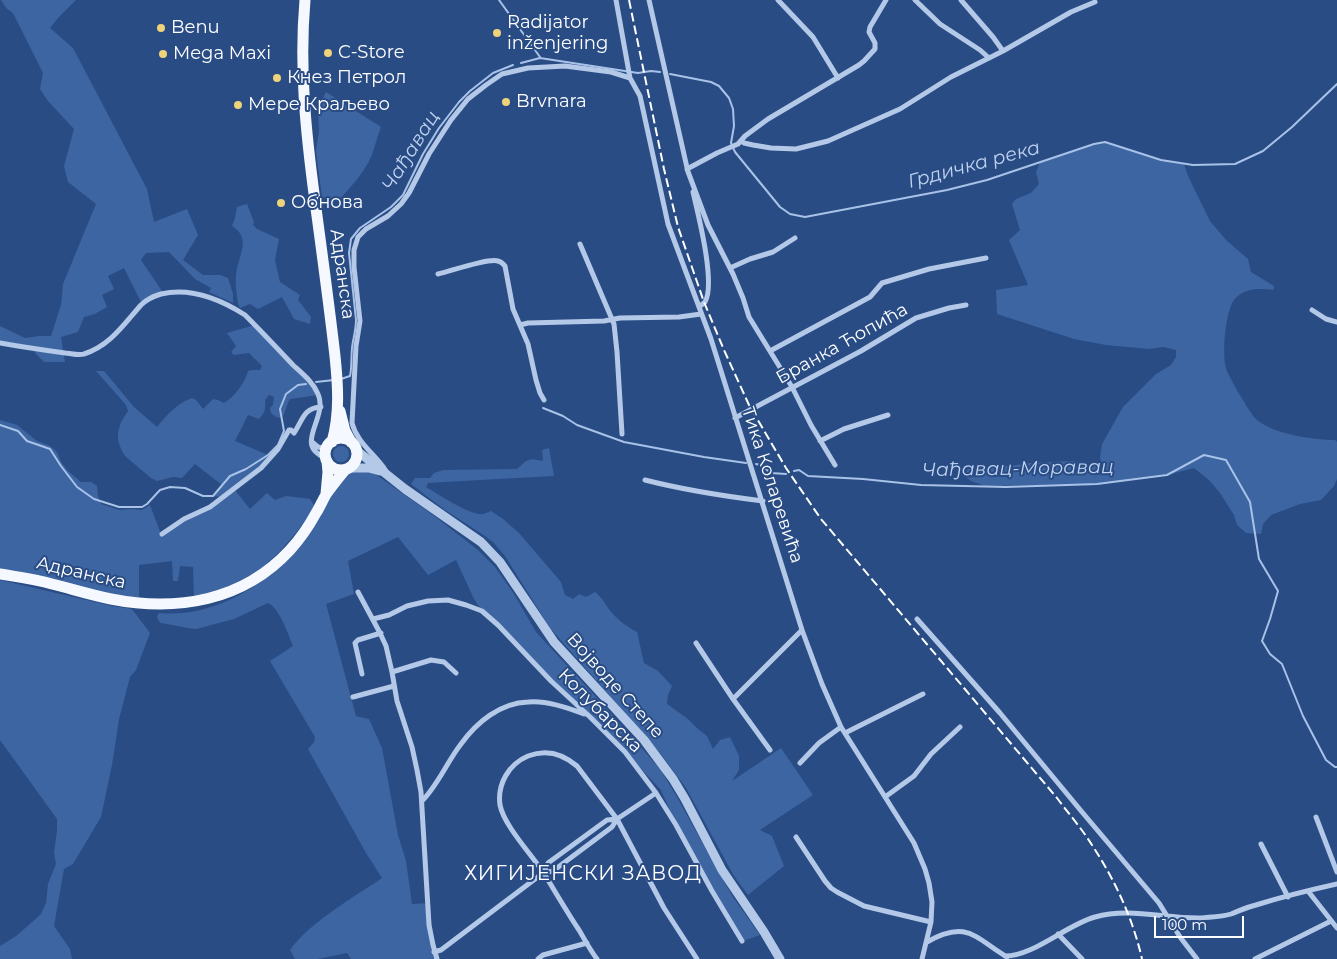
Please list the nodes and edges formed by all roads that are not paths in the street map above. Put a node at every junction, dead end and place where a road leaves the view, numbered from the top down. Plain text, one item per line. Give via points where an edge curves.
1 (306, 0) edge
2 (616, 0) edge
3 (649, 0) edge
4 (778, 0) edge
5 (886, 0) edge
6 (915, 0) edge
7 (961, 0) edge
8 (1096, 2) dead end
9 (1003, 51) junction
10 (989, 58) junction
11 (630, 77) junction
12 (838, 78) junction
13 (741, 141) junction
14 (687, 169) junction
15 (795, 238) dead end
16 (580, 244) dead end
17 (986, 258) dead end
18 (730, 268) junction
19 (438, 274) dead end
20 (966, 305) dead end
21 (699, 307) junction
22 (1312, 310) dead end
23 (702, 314) junction
24 (613, 320) junction
25 (1337, 322) edge
26 (520, 325) junction
27 (0, 343) edge
28 (770, 351) junction
29 (792, 387) junction
30 (544, 400) dead end
31 (338, 404) junction
32 (321, 407) junction
33 (888, 415) dead end
34 (735, 418) junction
35 (622, 434) dead end
36 (820, 441) junction
37 (311, 442) junction
38 (354, 446) junction
39 (328, 452) junction
40 (835, 465) dead end
41 (347, 469) junction
42 (387, 475) junction
43 (645, 480) dead end
44 (326, 494) junction
45 (763, 501) junction
46 (162, 534) dead end
47 (0, 567) edge
48 (0, 574) edge
49 (22, 577) junction
50 (358, 592) dead end
51 (373, 619) junction
52 (917, 619) dead end
53 (802, 630) junction
54 (381, 633) junction
55 (696, 642) dead end
56 (392, 672) junction
57 (456, 673) dead end
58 (362, 674) dead end
59 (394, 686) junction
60 (923, 694) dead end
61 (353, 698) dead end
62 (734, 699) junction
63 (590, 717) junction
64 (841, 727) junction
65 (960, 727) dead end
66 (845, 733) junction
67 (770, 750) dead end
68 (800, 763) dead end
69 (656, 793) junction
70 (885, 797) junction
71 (422, 801) junction
72 (1316, 818) dead end
73 (617, 819) junction
74 (796, 837) dead end
75 (1262, 844) dead end
76 (1337, 872) edge
77 (543, 873) junction
78 (1337, 884) edge
79 (1308, 891) junction
80 (1288, 897) junction
81 (1167, 916) junction
82 (1331, 921) junction
83 (931, 922) junction
84 (1337, 928) edge
85 (1058, 934) junction
86 (742, 941) dead end
87 (927, 942) junction
88 (587, 943) junction
89 (434, 952) junction
90 (1007, 957) edge
91 (437, 959) edge
92 (538, 959) edge
93 (597, 959) edge
94 (697, 959) edge
95 (780, 959) edge
96 (922, 959) edge
97 (1082, 959) edge
98 (1197, 959) edge
99 (1255, 959) edge

1 - 31 main road, Адранска via 304,104
2 - 11 street, Тика Коларевића
3 - 14 street
4 - 12 street via 813,37
5 - 12 street via 870,27 875,49 864,61
6 - 10 street via 940,24
7 - 9 street
8 - 9 street
9 - 10 street
10 - 13 street via 900,109 828,141 796,148 752,145
11 - 21 street, Тика Коларевића via 640,96 668,224
11 - 42 street via 565,66 528,68 502,74 468,99 451,120 401,204 358,237 354,267 360,321 352,423 358,437
12 - 13 street via 768,119
13 - 14 street
14 - 18 street via 708,225
14 - 21 street via 709,270 707,294
15 - 18 street via 773,252
16 - 24 street
17 - 28 street via 929,269 882,283 870,297
18 - 28 street via 749,317
19 - 26 street via 482,263 501,262 505,266 513,309
20 - 29 street, Бранка Ћопића via 916,318
21 - 23 street, Тика Коларевића
22 - 25 street
23 - 24 street
23 - 34 street, Тика Коларевића
24 - 26 street
24 - 35 street
26 - 30 street
27 - 32 street via 82,355 108,341 149,299 186,291 201,294 245,315 308,378 319,395
28 - 29 street
29 - 34 street, Бранка Ћопића
29 - 36 street
31 - 38 main road, Адранска via 342,424
31 - 39 main road, Адранска
32 - 37 street
32 - 46 street via 306,412 294,433 289,430 261,468 210,507
33 - 36 street via 844,429
34 - 45 street, Тика Коларевића
36 - 40 street
37 - 39 street
37 - 39 street via 320,455
38 - 39 main road via 343,438 337,439
38 - 41 main road via 357,456
38 - 42 street, Војводе Степе
39 - 41 main road via 335,468
39 - 44 main road, Адранска
41 - 42 street, Војводе Степе via 369,468
41 - 44 main road, Адранска
42 - 95 street, Војводе Степе via 475,538 497,558 554,642 641,737 673,779 722,870
43 - 45 street via 684,490
44 - 49 main road, Адранска via 307,529 278,562 238,589 218,596 180,604 139,603 104,598
45 - 53 street, Тика Коларевића
47 - 49 main road, Адранска
48 - 49 main road, Адранска
50 - 51 street
51 - 54 street
51 - 63 street, Колубарска via 428,601 448,600 482,612
52 - 81 street via 1160,903
53 - 62 street
53 - 64 street, Тика Коларевића
54 - 56 street
54 - 58 street via 356,643
55 - 62 street
56 - 57 street via 431,660 444,662
56 - 59 street
59 - 61 street
59 - 71 street via 416,762
60 - 66 street
62 - 67 street
63 - 69 street, Колубарска via 625,752
63 - 71 street via 569,708 528,702 511,705 489,715 461,743 430,794
64 - 66 street, Тика Коларевића
64 - 68 street
65 - 70 street via 931,754 914,776
66 - 70 street, Тика Коларевића
69 - 73 street
69 - 86 street, Колубарска
70 - 83 street, Тика Коларевића via 914,843 925,869 931,895
71 - 89 street via 429,925
72 - 76 street
73 - 77 street via 612,827 553,871
73 - 77 street via 607,820 548,863
73 - 77 street via 570,760 546,752 522,758 502,780 499,794 501,810
73 - 94 street via 664,908
74 - 83 street via 837,892 864,906
75 - 80 street
77 - 88 street
77 - 89 street
78 - 79 street
79 - 80 street
79 - 82 street
80 - 81 street via 1228,914 1200,918
81 - 85 street via 1105,914 1079,922
81 - 98 street
82 - 84 street
82 - 99 street
83 - 87 street, Тика Коларевића
85 - 90 street via 1031,949
85 - 97 street
87 - 90 street via 948,932 967,932
87 - 96 street, Тика Коларевића
88 - 92 street
88 - 93 street
89 - 91 street

